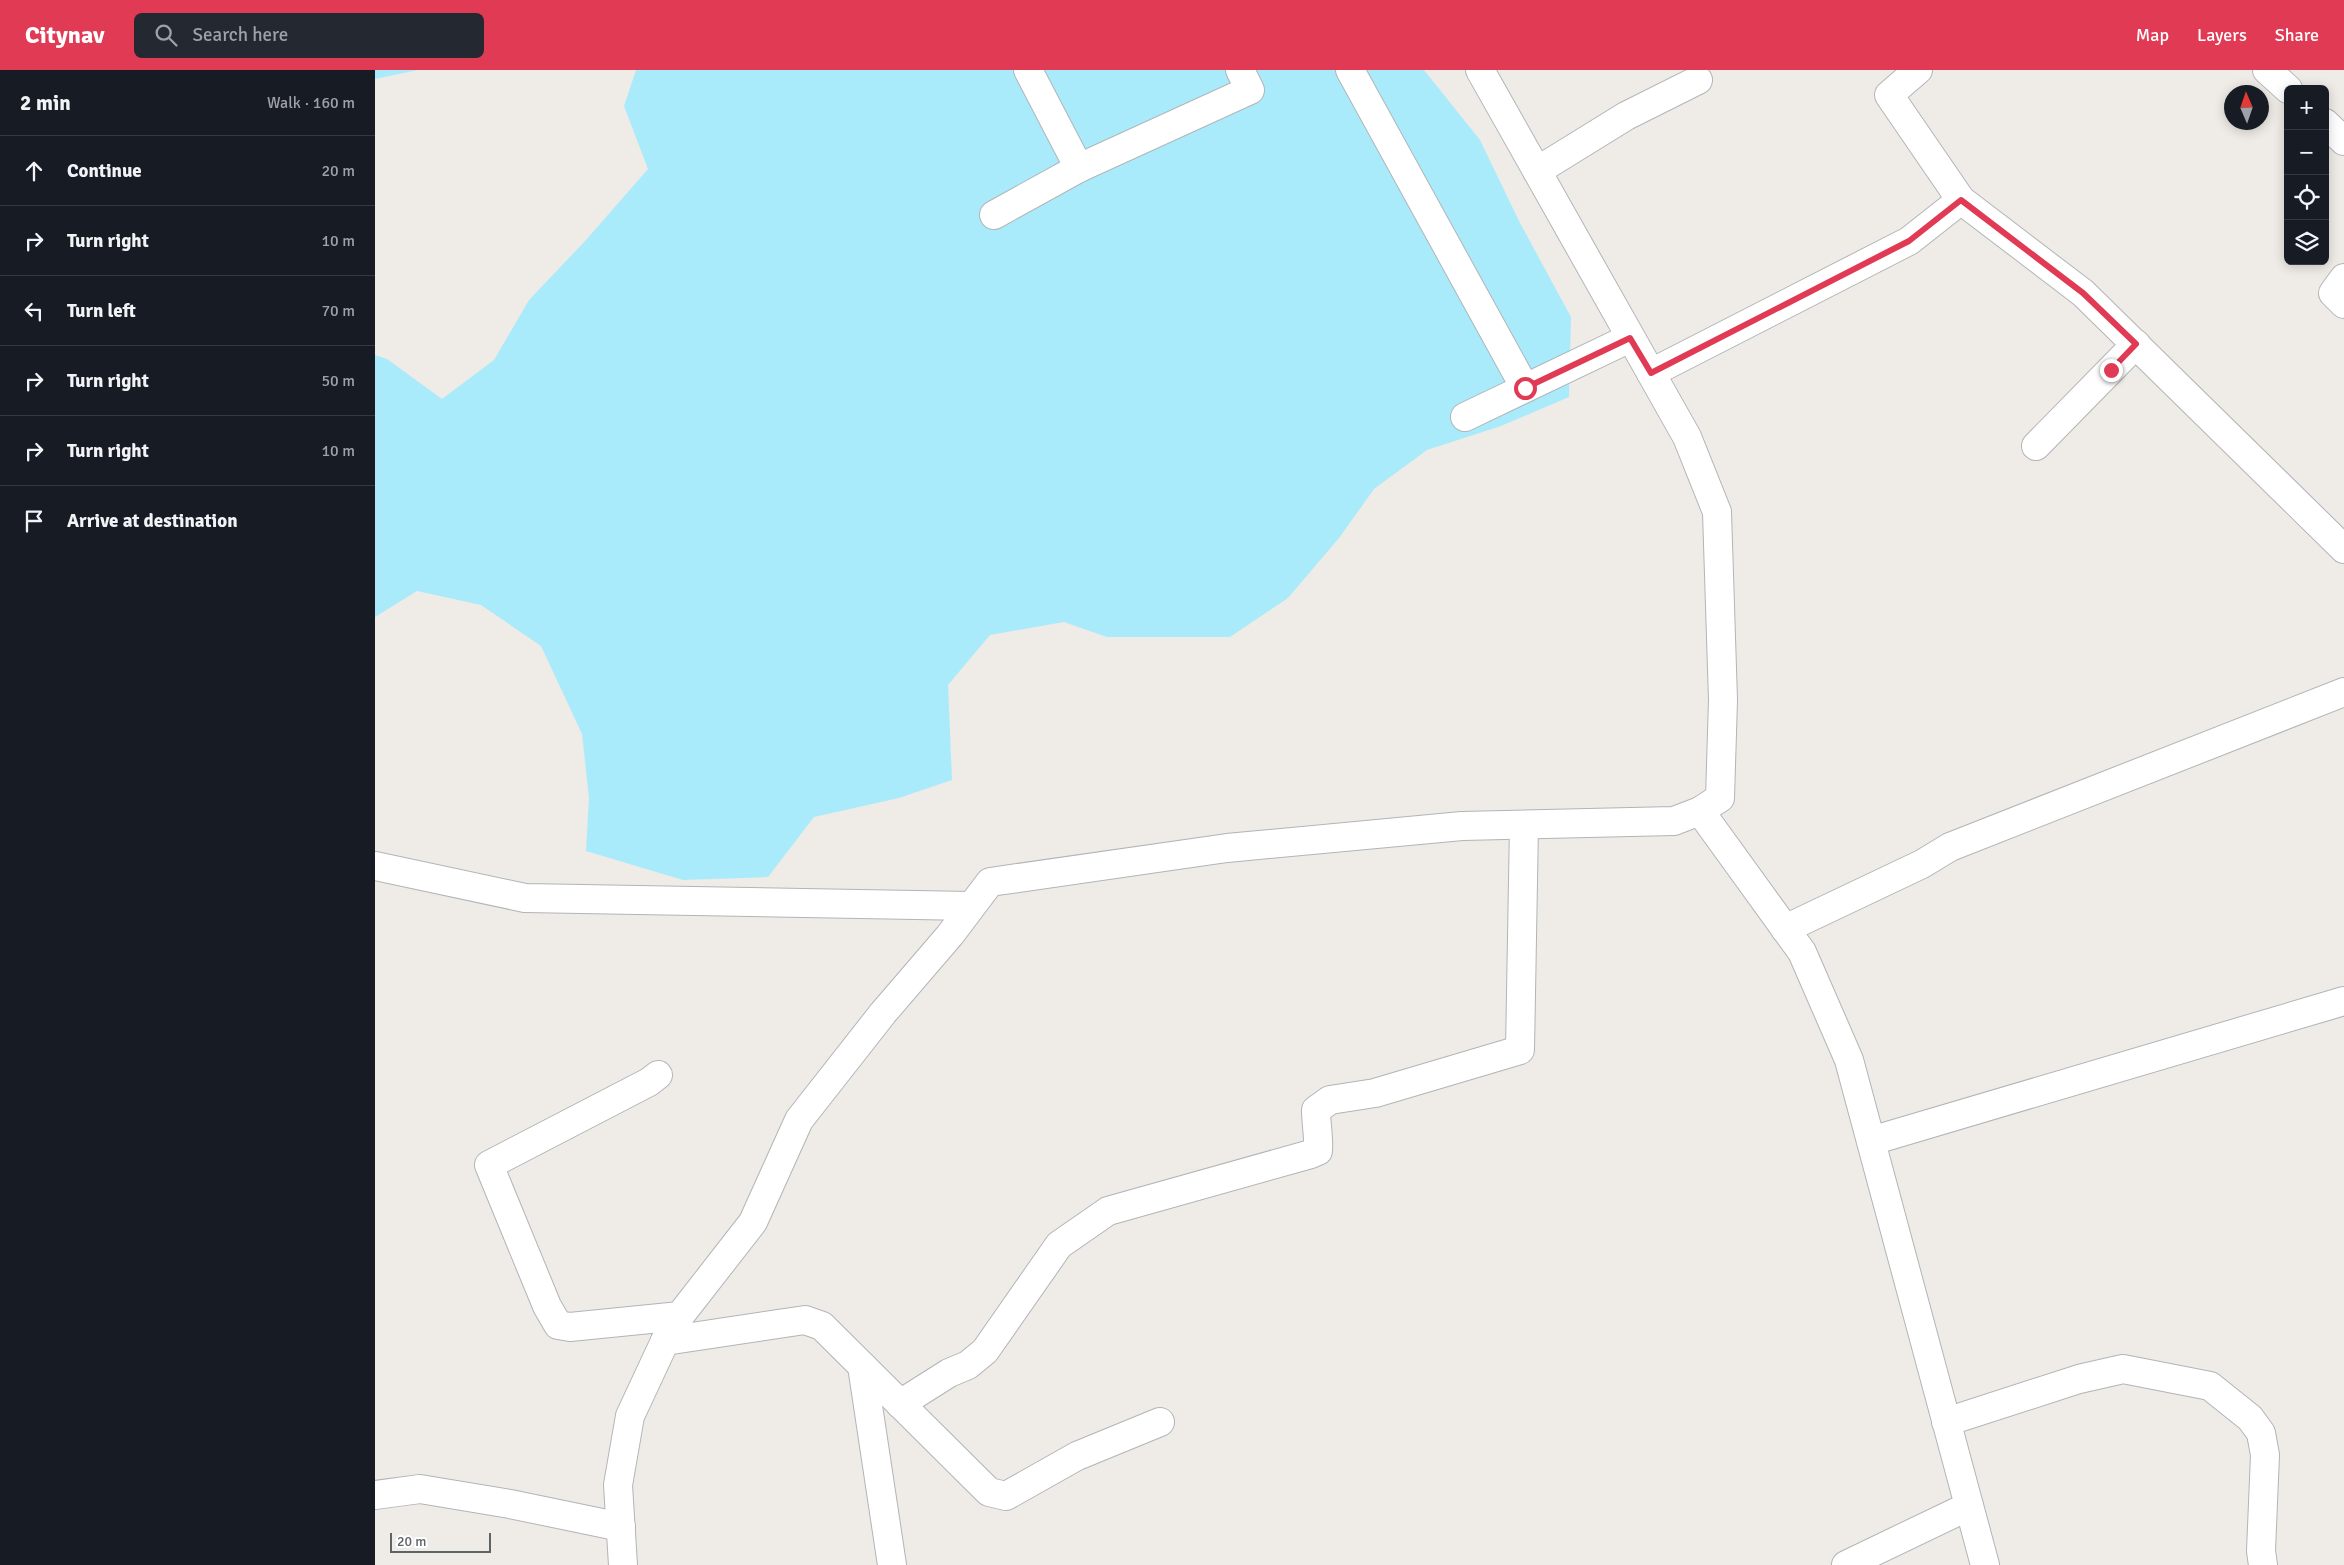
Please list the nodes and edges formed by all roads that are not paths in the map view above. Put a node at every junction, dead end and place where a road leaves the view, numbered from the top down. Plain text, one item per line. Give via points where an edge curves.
1 (1028, 70) edge
2 (1240, 70) edge
3 (1350, 70) edge
4 (1480, 70) edge
5 (1918, 70) edge
6 (2267, 70) edge
7 (1698, 80) dead end
8 (2284, 85) edge
9 (2329, 128) edge
10 (2344, 141) edge
11 (1079, 168) junction
12 (1537, 171) junction
13 (1961, 200) junction
14 (994, 215) dead end
15 (2344, 278) edge
16 (2344, 304) edge
17 (1630, 338) junction
18 (2136, 344) junction
19 (1651, 373) junction
20 (1525, 388) junction
21 (1465, 417) dead end
22 (2036, 446) dead end
23 (2344, 549) edge
24 (2344, 692) edge
25 (1700, 811) junction
26 (1524, 825) junction
27 (375, 866) edge
28 (971, 906) junction
29 (1785, 928) junction
30 (2344, 1001) edge
31 (658, 1075) dead end
32 (1871, 1141) junction
33 (680, 1316) junction
34 (665, 1341) junction
35 (862, 1366) junction
36 (900, 1404) junction
37 (1160, 1422) dead end
38 (1946, 1422) junction
39 (375, 1495) edge
40 (1969, 1506) junction
41 (621, 1528) junction
42 (623, 1565) edge
43 (892, 1565) edge
44 (1846, 1565) edge
45 (1985, 1565) edge
46 (2263, 1565) edge

1 - 11 street
2 - 11 street via 1250,90
3 - 20 street
4 - 12 street
5 - 13 street via 1889,95
6 - 8 street
7 - 12 street via 1626,116
9 - 10 street
11 - 14 street
12 - 17 street
13 - 18 street via 2083,293
13 - 19 street via 1909,241
15 - 16 street via 2333,293
17 - 19 street
17 - 20 street
18 - 22 street
18 - 23 street
19 - 25 street via 1687,437 1717,512 1723,700 1720,798
20 - 21 street
24 - 29 street via 1950,847 1922,864
25 - 26 street via 1674,821
25 - 29 street
26 - 28 street via 1462,826 1227,848 990,882
26 - 36 street via 1520,1050 1375,1093 1330,1100 1316,1110 1318,1151 1108,1211 1059,1245 985,1351 968,1365 949,1373
27 - 28 street via 525,898
28 - 33 street via 799,1120 753,1222
29 - 32 street via 1802,952 1849,1060
30 - 32 street
31 - 33 street via 489,1164 547,1306 558,1325 570,1327
32 - 38 street
33 - 34 street
34 - 35 street via 805,1320 822,1326
34 - 41 street via 630,1416 618,1485
35 - 36 street
35 - 43 street
36 - 37 street via 989,1492 1006,1496 1077,1456
38 - 40 street
38 - 46 street via 2079,1379 2123,1369 2210,1386 2250,1418 2261,1433 2265,1455
39 - 41 street via 420,1489
40 - 44 street
40 - 45 street
41 - 42 street

